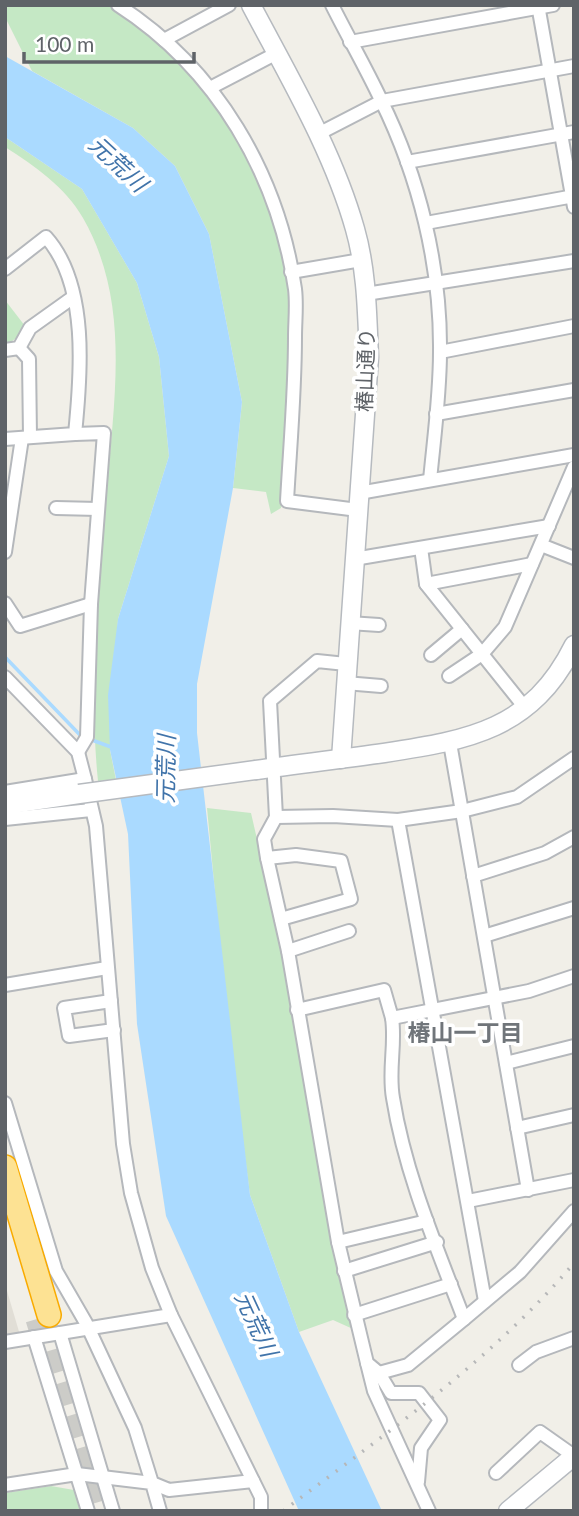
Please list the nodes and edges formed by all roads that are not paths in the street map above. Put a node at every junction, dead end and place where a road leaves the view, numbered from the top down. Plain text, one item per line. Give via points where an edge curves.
1 (118, 5) edge
2 (229, 5) edge
3 (251, 5) edge
4 (332, 5) edge
5 (553, 5) edge
6 (538, 7) edge
7 (164, 40) junction
8 (350, 42) junction
9 (276, 53) junction
10 (574, 66) edge
11 (549, 70) junction
12 (210, 88) junction
13 (382, 101) junction
14 (567, 133) edge
15 (317, 134) junction
16 (407, 162) junction
17 (573, 200) edge
18 (426, 223) junction
19 (361, 260) junction
20 (574, 261) edge
21 (5, 269) edge
22 (291, 272) junction
23 (435, 285) junction
24 (366, 294) junction
25 (72, 298) junction
26 (574, 326) edge
27 (19, 348) junction
28 (5, 350) edge
29 (440, 352) junction
30 (574, 390) edge
31 (436, 414) junction
32 (75, 434) junction
33 (26, 437) junction
34 (5, 439) edge
35 (574, 455) edge
36 (574, 467) edge
37 (430, 480) junction
38 (359, 502) junction
39 (55, 508) dead end
40 (98, 509) junction
41 (549, 526) junction
42 (541, 545) junction
43 (421, 548) junction
44 (5, 552) edge
45 (574, 558) edge
46 (354, 559) junction
47 (532, 564) junction
48 (426, 584) junction
49 (5, 603) edge
50 (91, 604) junction
51 (349, 623) junction
52 (379, 625) dead end
53 (462, 629) junction
54 (574, 645) edge
55 (482, 654) junction
56 (431, 656) dead end
57 (346, 664) junction
58 (449, 676) dead end
59 (5, 677) edge
60 (345, 683) junction
61 (381, 686) dead end
62 (526, 709) junction
63 (450, 743) junction
64 (78, 752) junction
65 (341, 759) junction
66 (572, 764) edge
67 (275, 768) junction
68 (82, 787) junction
69 (5, 792) edge
70 (5, 805) edge
71 (91, 810) junction
72 (462, 811) junction
73 (276, 817) junction
74 (5, 819) edge
75 (398, 820) junction
76 (574, 837) edge
77 (267, 858) junction
78 (473, 876) junction
79 (574, 908) edge
80 (281, 919) junction
81 (349, 931) dead end
82 (484, 936) junction
83 (288, 951) junction
84 (107, 968) junction
85 (574, 976) edge
86 (5, 985) edge
87 (495, 999) junction
88 (111, 1001) junction
89 (297, 1010) junction
90 (431, 1010) junction
91 (392, 1018) junction
92 (114, 1030) junction
93 (574, 1046) edge
94 (506, 1063) junction
95 (5, 1103) edge
96 (574, 1115) edge
97 (517, 1128) junction
98 (5, 1167) edge
99 (574, 1180) edge
100 (528, 1190) junction
101 (468, 1201) junction
102 (574, 1211) edge
103 (5, 1217) edge
104 (427, 1221) junction
105 (338, 1242) junction
106 (437, 1242) junction
107 (344, 1272) junction
108 (451, 1284) junction
109 (485, 1301) junction
110 (171, 1315) junction
111 (355, 1315) junction
112 (464, 1320) junction
113 (45, 1326) junction
114 (89, 1329) junction
115 (574, 1338) edge
116 (5, 1342) edge
117 (366, 1363) junction
118 (519, 1365) dead end
119 (379, 1373) junction
120 (574, 1456) edge
121 (496, 1473) dead end
122 (77, 1474) junction
123 (103, 1479) junction
124 (253, 1481) junction
125 (418, 1482) junction
126 (152, 1483) junction
127 (5, 1485) edge
128 (512, 1510) edge
129 (88, 1511) edge
130 (113, 1511) edge
131 (160, 1511) edge
132 (261, 1511) edge
133 (429, 1511) edge

1 - 7 street
2 - 7 street
3 - 9 street, 椿山通り
4 - 8 street
5 - 6 street
6 - 8 street
6 - 11 street
7 - 12 street
8 - 13 street
9 - 12 street
9 - 15 street, 椿山通り
10 - 11 street
11 - 13 street
11 - 14 street
12 - 22 street via 249,146 275,203
13 - 15 street
13 - 16 street
14 - 16 street
14 - 17 street
15 - 19 street, 椿山通り via 340,185
16 - 18 street
17 - 18 street
18 - 23 street
19 - 22 street
19 - 24 street, 椿山通り
20 - 23 street
21 - 25 street via 46,237 56,248
22 - 38 street via 295,356 287,501
23 - 24 street
23 - 29 street
24 - 38 street, 椿山通り via 369,357
25 - 27 street via 30,328
25 - 32 street via 81,373
26 - 29 street
27 - 28 street
27 - 33 street via 29,359
29 - 31 street
30 - 31 street
31 - 37 street
32 - 33 street
32 - 40 street via 104,433
33 - 34 street
33 - 44 street
35 - 37 street
36 - 41 street
37 - 38 street
38 - 46 street, 椿山通り
39 - 40 street
40 - 50 street
41 - 42 street
41 - 43 street
42 - 45 street
42 - 47 street
43 - 46 street
43 - 48 street
46 - 51 street, 椿山通り
47 - 48 street
47 - 55 street via 505,626
48 - 53 street
49 - 50 street via 20,626
50 - 64 street via 87,737
51 - 52 street
51 - 57 street, 椿山通り
53 - 55 street
53 - 56 street
54 - 62 street via 551,682
55 - 58 street
55 - 62 street
57 - 60 street, 椿山通り
57 - 67 street via 317,661 271,701
59 - 64 street
60 - 61 street
60 - 65 street, 椿山通り
62 - 63 street via 488,731
63 - 65 street
63 - 72 street
64 - 68 street
65 - 67 street
66 - 72 street via 517,797
67 - 68 street, bridge
67 - 73 street
68 - 69 street
68 - 70 street
68 - 71 street
71 - 74 street
71 - 84 street
72 - 75 street
72 - 78 street
73 - 75 street
73 - 77 street via 264,839
75 - 90 street
76 - 78 street via 545,853
77 - 80 street
77 - 80 street via 296,855 341,861 351,899
78 - 82 street
79 - 82 street
80 - 83 street
81 - 83 street
82 - 87 street
83 - 89 street
84 - 86 street
84 - 88 street
85 - 87 street
87 - 90 street
87 - 94 street
88 - 92 street
88 - 92 street via 64,1008 69,1037
89 - 91 street via 384,990
89 - 105 street
90 - 91 street
90 - 101 street
91 - 104 street via 389,1066 393,1100
92 - 110 street via 131,1193
93 - 94 street
94 - 97 street
95 - 114 street via 56,1271
96 - 97 street
97 - 100 street
98 - 113 highway
99 - 100 street
100 - 101 street
101 - 109 street
102 - 109 street via 520,1272
103 - 113 highway
104 - 105 street
104 - 106 street
105 - 107 street
106 - 107 street
106 - 108 street
107 - 111 street
108 - 111 street
108 - 112 street
109 - 112 street
110 - 114 street
110 - 124 street
111 - 117 street
112 - 119 street via 408,1365
113 - 114 street
113 - 116 street
113 - 122 street
113 - 123 street
114 - 126 street via 135,1428
115 - 118 street via 536,1352
117 - 119 street
117 - 125 street via 379,1403
119 - 125 street via 391,1393 419,1393 440,1420 421,1448
120 - 121 street via 540,1432
120 - 128 street
122 - 123 street
122 - 127 street
122 - 129 street
123 - 126 street
123 - 130 street
124 - 126 street via 169,1490
124 - 132 street via 261,1497
125 - 133 street
126 - 131 street

